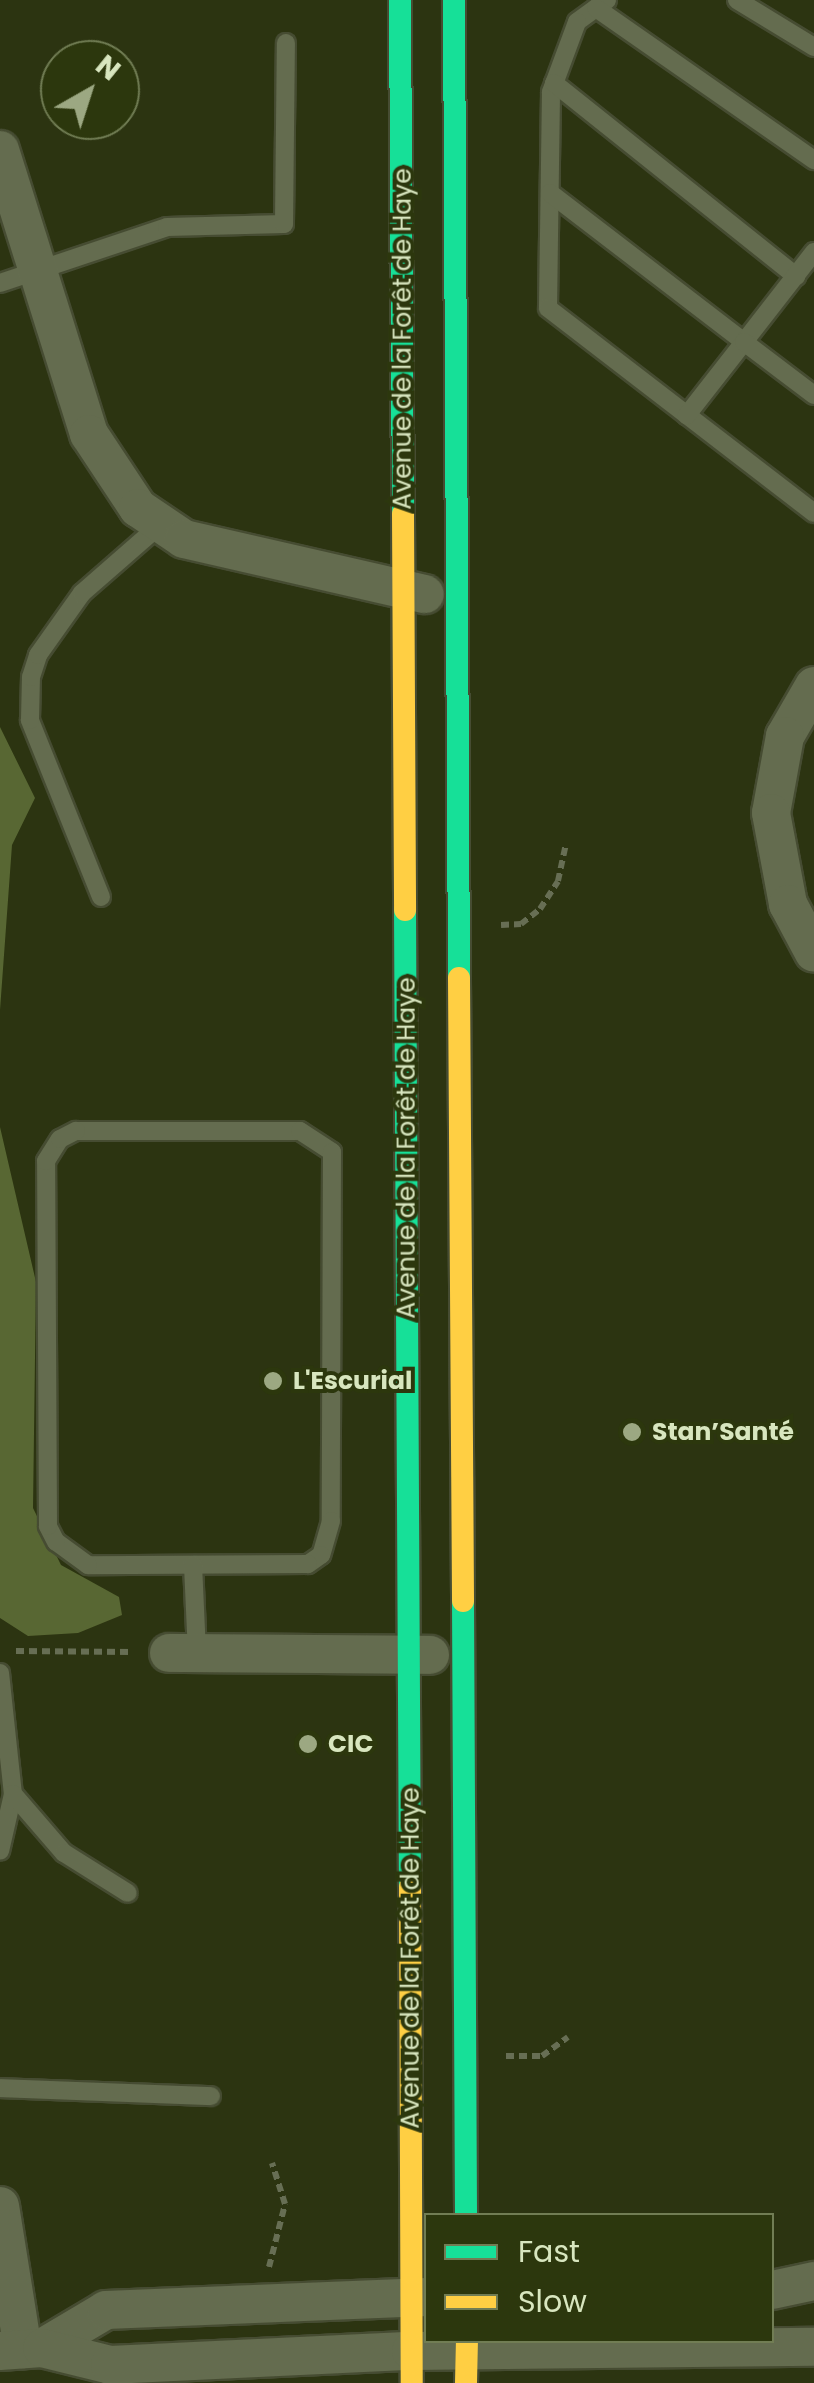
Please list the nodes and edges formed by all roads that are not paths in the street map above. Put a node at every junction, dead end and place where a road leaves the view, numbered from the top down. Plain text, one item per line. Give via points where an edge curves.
1 (400, 0) edge
2 (454, 0) edge
3 (479, 0) edge
4 (737, 0) edge
5 (602, 4) edge
6 (286, 43) dead end
7 (814, 47) edge
8 (457, 62) junction
9 (554, 83) junction
10 (0, 150) edge
11 (814, 160) edge
12 (550, 193) junction
13 (814, 252) edge
14 (38, 270) junction
15 (796, 276) junction
16 (0, 283) edge
17 (744, 342) junction
18 (814, 395) edge
19 (687, 415) junction
20 (814, 514) edge
21 (160, 525) junction
22 (405, 593) junction
23 (458, 595) junction
24 (814, 686) edge
25 (101, 897) dead end
26 (814, 952) edge
27 (193, 1566) junction
28 (183, 1654) joint
29 (409, 1654) junction
30 (463, 1655) junction
31 (0, 1673) edge
32 (13, 1794) junction
33 (0, 1851) edge
34 (128, 1893) dead end
35 (0, 2088) edge
36 (211, 2096) dead end
37 (0, 2206) edge
38 (466, 2213) edge
39 (814, 2281) edge
40 (774, 2290) edge
41 (418, 2297) edge
42 (814, 2347) edge
43 (22, 2349) edge
44 (467, 2358) edge
45 (411, 2367) edge

1 - 22 street, Avenue de la Forêt de Haye
2 - 8 street, Avenue de la Forêt de Haye
3 - 8 street, Avenue de la Forêt de Haye
4 - 7 lane
5 - 9 lane via 577,22
5 - 11 lane
6 - 14 lane via 284,224 167,227
8 - 23 street, Avenue de la Forêt de Haye
9 - 12 lane
9 - 15 lane
10 - 14 street
12 - 17 lane
12 - 19 lane via 548,308
13 - 15 lane
14 - 16 lane
14 - 21 street via 90,434 120,488
15 - 17 lane
17 - 18 lane
17 - 19 lane
19 - 20 lane
21 - 22 street via 184,539
21 - 25 lane via 82,593 38,655 32,677 30,720
22 - 23 street
22 - 29 street, Avenue de la Forêt de Haye
23 - 30 street, Avenue de la Forêt de Haye
24 - 26 street via 785,736 771,813 788,904
27 - 27 lane via 308,1564 328,1540 332,1152 300,1131 76,1132 60,1139 46,1162 48,1526 56,1542 88,1564
27 - 28 lane
28 - 29 street
29 - 30 street
29 - 41 street, Avenue de la Forêt de Haye
30 - 38 street, Avenue de la Forêt de Haye
31 - 32 lane
32 - 33 lane
32 - 34 lane via 64,1853
35 - 36 lane
37 - 43 street
39 - 40 street
41 - 43 street via 106,2310
41 - 45 street, Avenue de la Forêt de Haye
42 - 44 street
43 - 45 street via 110,2366
44 - 45 street

